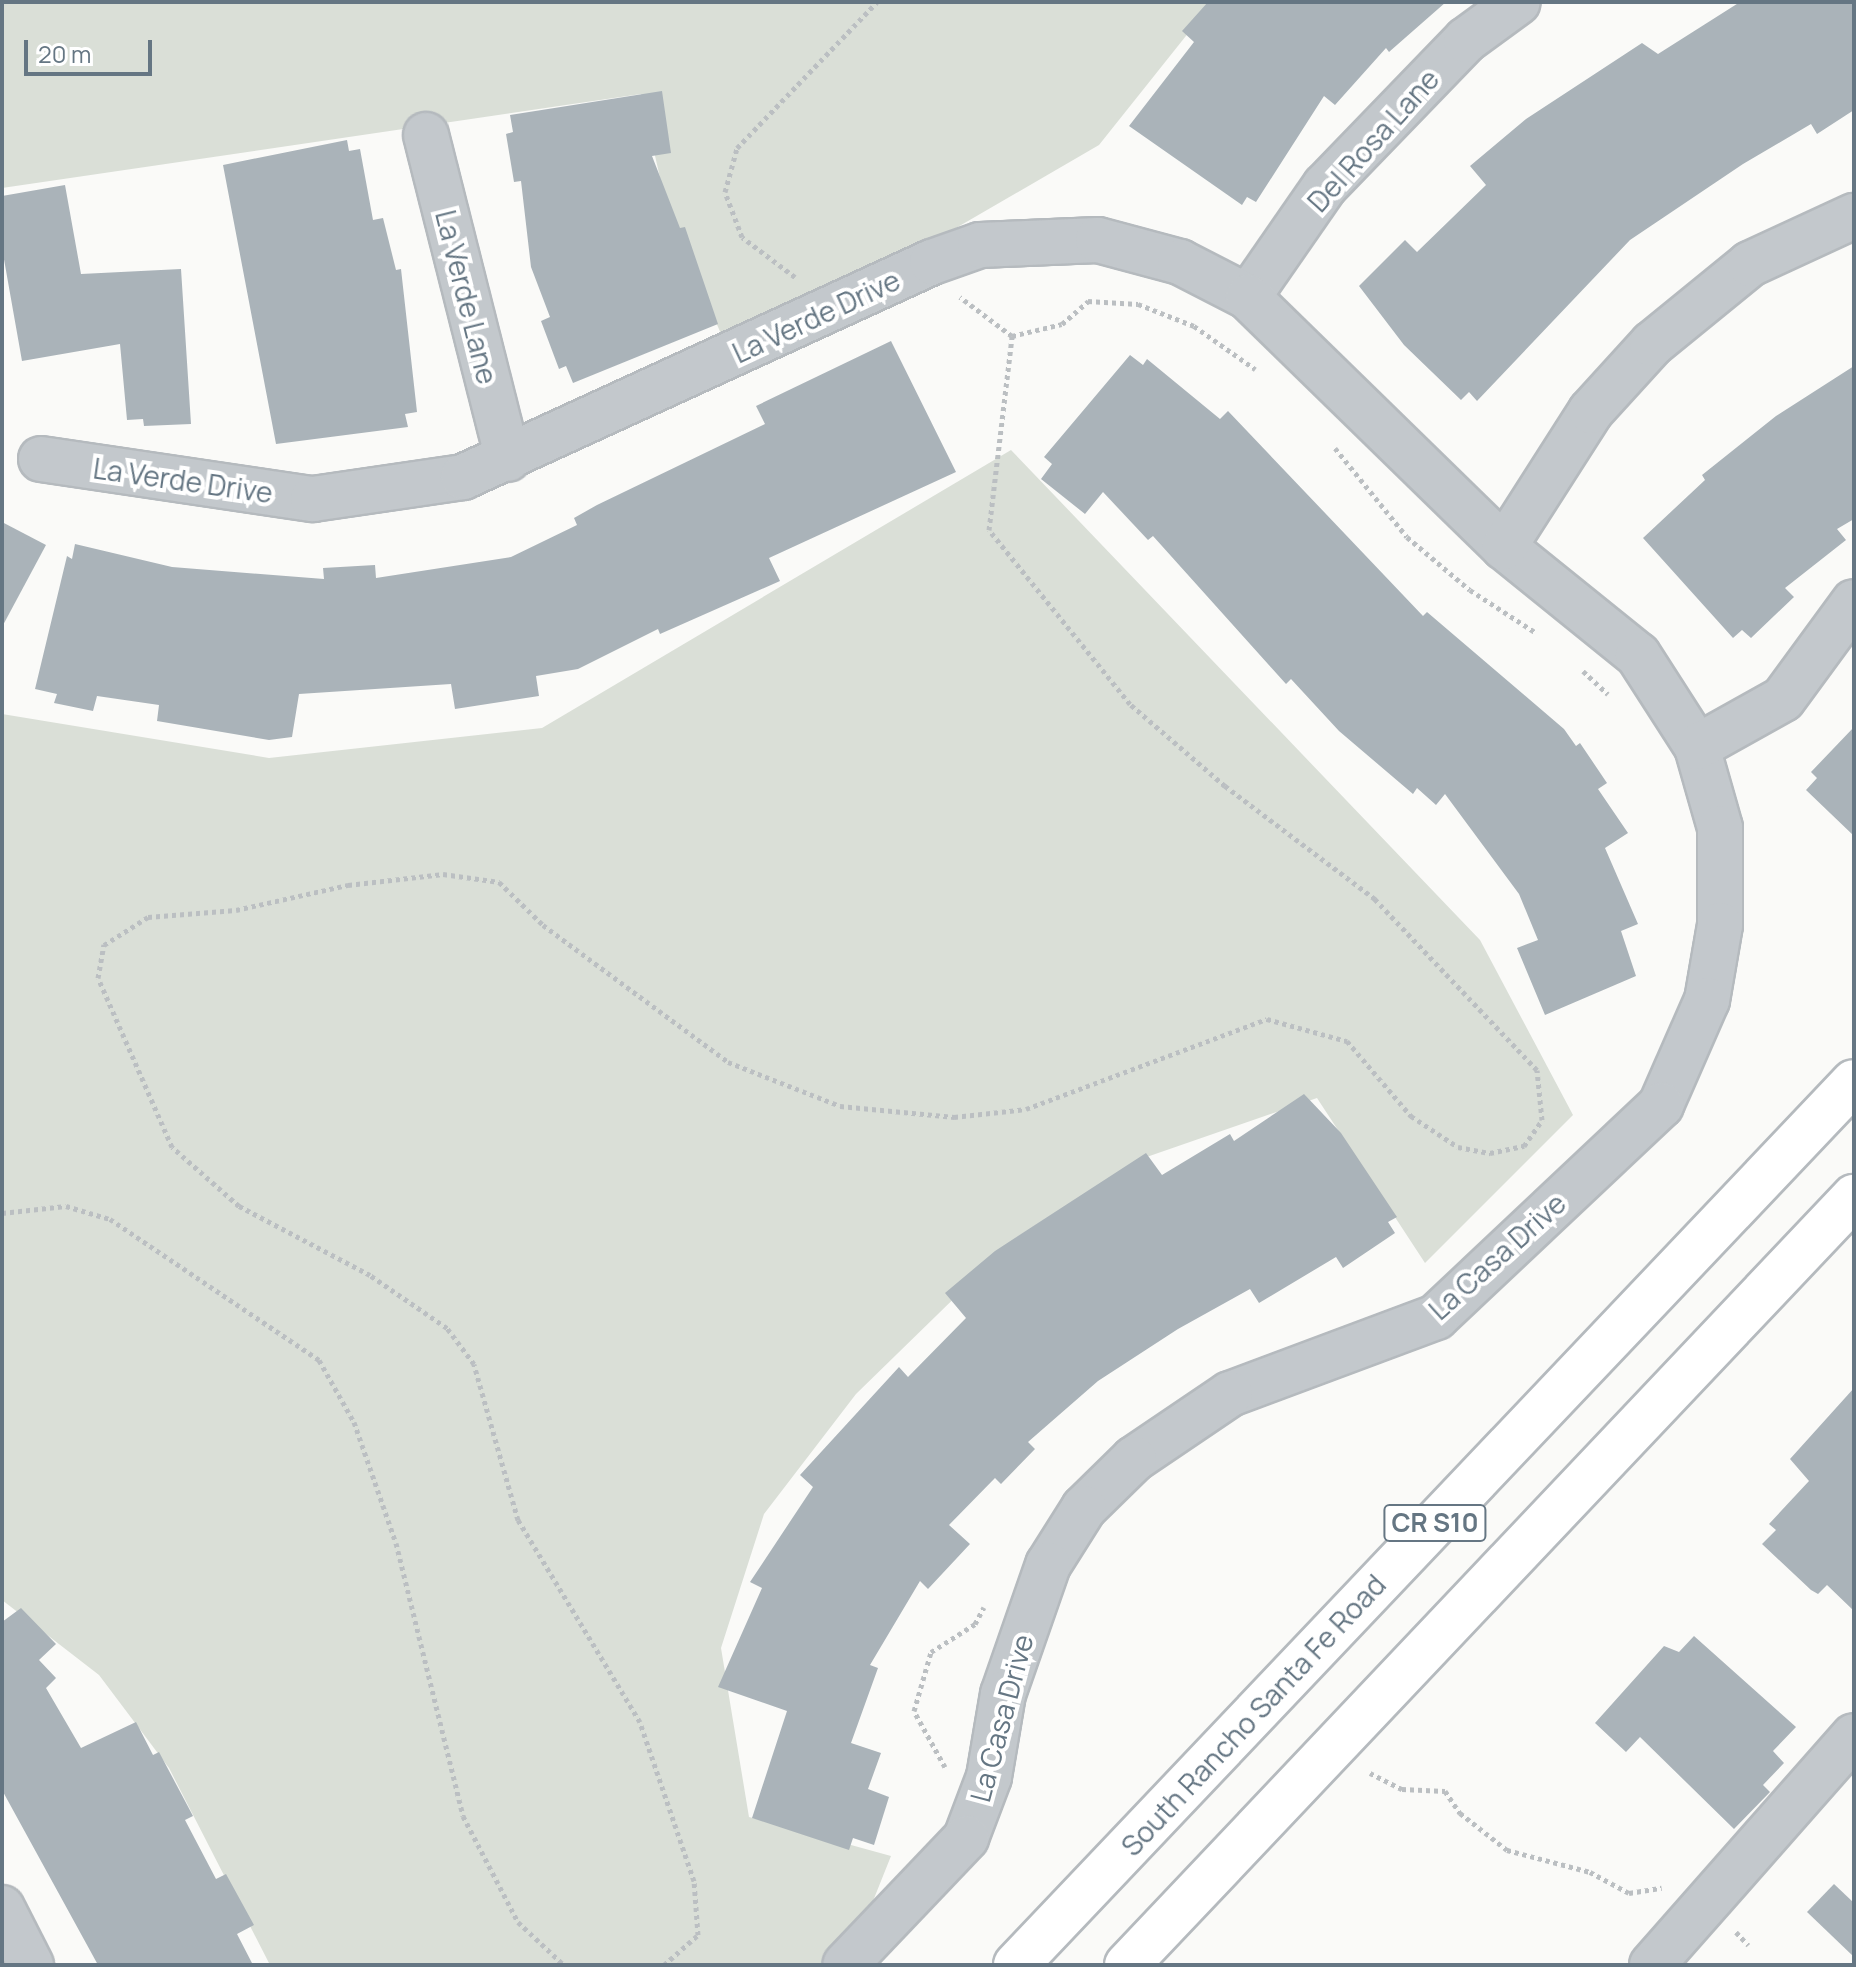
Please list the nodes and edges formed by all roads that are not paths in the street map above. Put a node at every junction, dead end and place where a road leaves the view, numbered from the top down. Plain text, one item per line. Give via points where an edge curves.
1 (1518, 2) edge
2 (426, 135) dead end
3 (1854, 216) edge
4 (1248, 297) junction
5 (41, 459) dead end
6 (508, 459) junction
7 (1504, 547) junction
8 (1854, 602) edge
9 (1697, 747) junction
10 (1854, 1082) edge
11 (1854, 1197) edge
12 (1854, 1736) edge
13 (2, 1908) edge
14 (1661, 1962) edge
15 (31, 1965) edge
16 (845, 1965) edge
17 (1016, 1965) edge
18 (1127, 1965) edge

1 - 4 street, Del Rosa Lane via 1466,40 1325,186
2 - 6 street, La Verde Lane
3 - 7 street via 1750,264 1652,344 1591,411
4 - 6 street, La Verde Drive via 1180,262 1098,240 1016,241 932,262
4 - 7 street, La Verde Drive
5 - 6 street, La Verde Drive via 313,499 463,477
7 - 9 street, La Casa Drive via 1638,655
8 - 9 street via 1783,699
9 - 16 street, La Casa Drive via 1720,828 1720,925 1707,1000 1661,1105 1436,1317 1230,1394 1134,1459 1084,1508 1048,1565 1003,1694 989,1777 966,1838
10 - 17 main road, South Rancho Santa Fe Road / CR S10
11 - 18 main road, CR S10
12 - 14 street
13 - 15 street

